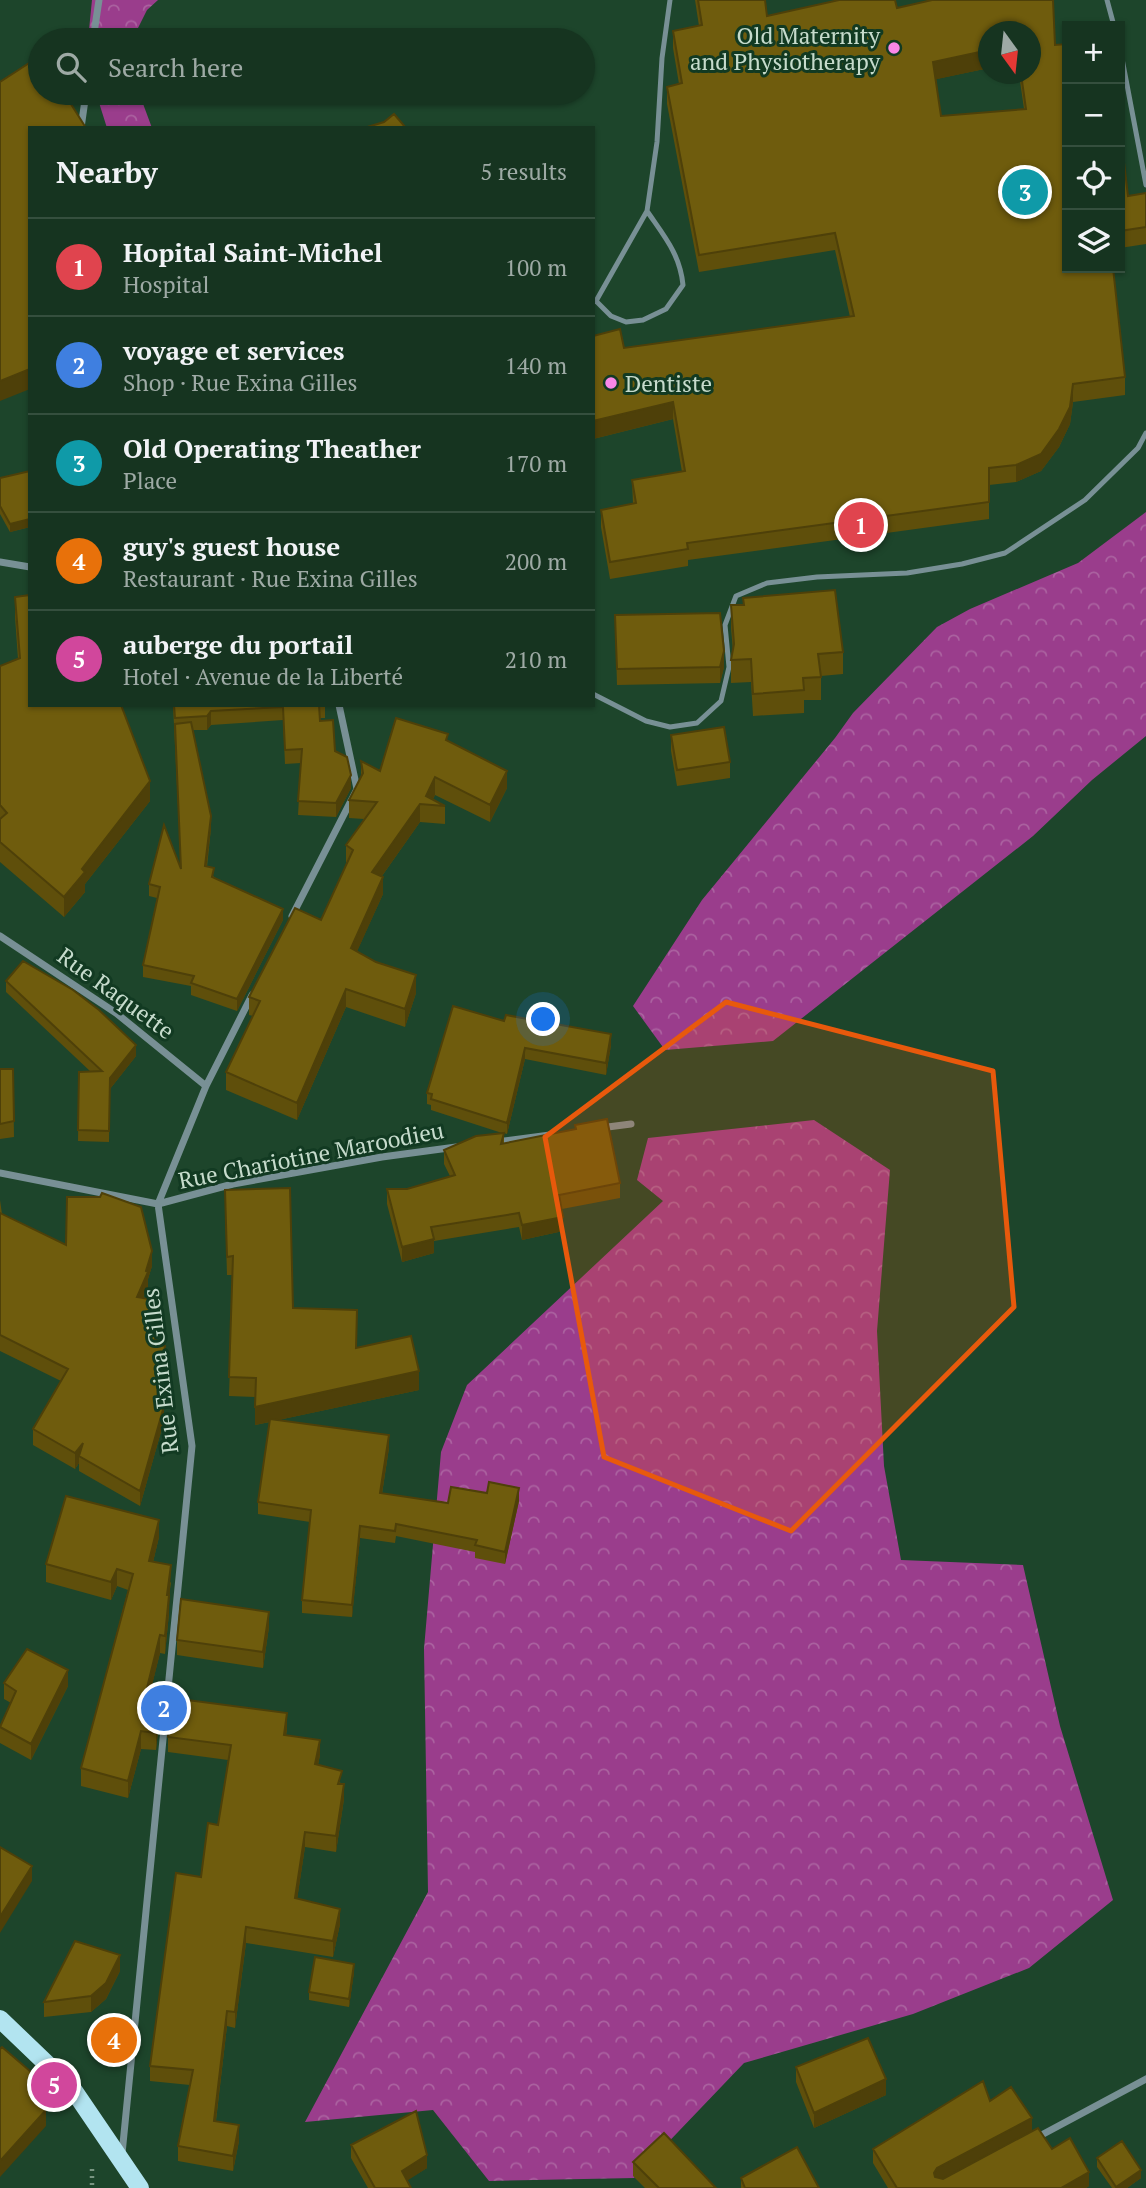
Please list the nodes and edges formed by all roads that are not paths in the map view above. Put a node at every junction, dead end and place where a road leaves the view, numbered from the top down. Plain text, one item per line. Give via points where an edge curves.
1 (99, 0) edge
2 (670, 0) edge
3 (1107, 0) edge
4 (1113, 21) edge
5 (95, 28) edge
6 (1125, 75) edge
7 (84, 105) edge
8 (81, 126) edge
9 (1146, 186) edge
10 (647, 211) junction
11 (595, 301) edge
12 (1146, 433) edge
13 (0, 562) edge
14 (28, 567) edge
15 (595, 695) edge
16 (339, 707) edge
17 (288, 925) edge
18 (0, 936) edge
19 (256, 987) edge
20 (206, 1086) junction
21 (631, 1124) dead end
22 (589, 1130) edge
23 (561, 1133) edge
24 (492, 1142) edge
25 (464, 1146) edge
26 (0, 1173) edge
27 (158, 1204) junction
28 (0, 2019) edge
29 (1146, 2079) edge
30 (1025, 2143) edge
31 (122, 2162) junction
32 (140, 2188) edge

1 - 5 street
2 - 10 lane
3 - 4 lane
6 - 9 lane
7 - 8 street
10 - 11 lane
10 - 11 lane via 681,266 683,285 666,309 643,320 626,323
12 - 15 lane via 1138,448 1085,499 1005,552 907,573 767,583 736,596 725,625 729,667 721,701 697,723 670,727 646,721
13 - 14 street
16 - 17 street via 358,789
18 - 20 street, Rue Raquette via 117,1013
19 - 20 street
20 - 27 street
21 - 22 street
23 - 24 street
25 - 27 street, Rue Chariotine Maroodieu via 246,1182
26 - 27 street, Rue Chariotine Maroodieu
27 - 31 street, Rue Exina Gilles via 192,1446
28 - 31 main road via 72,2088
29 - 30 street
31 - 32 main road

